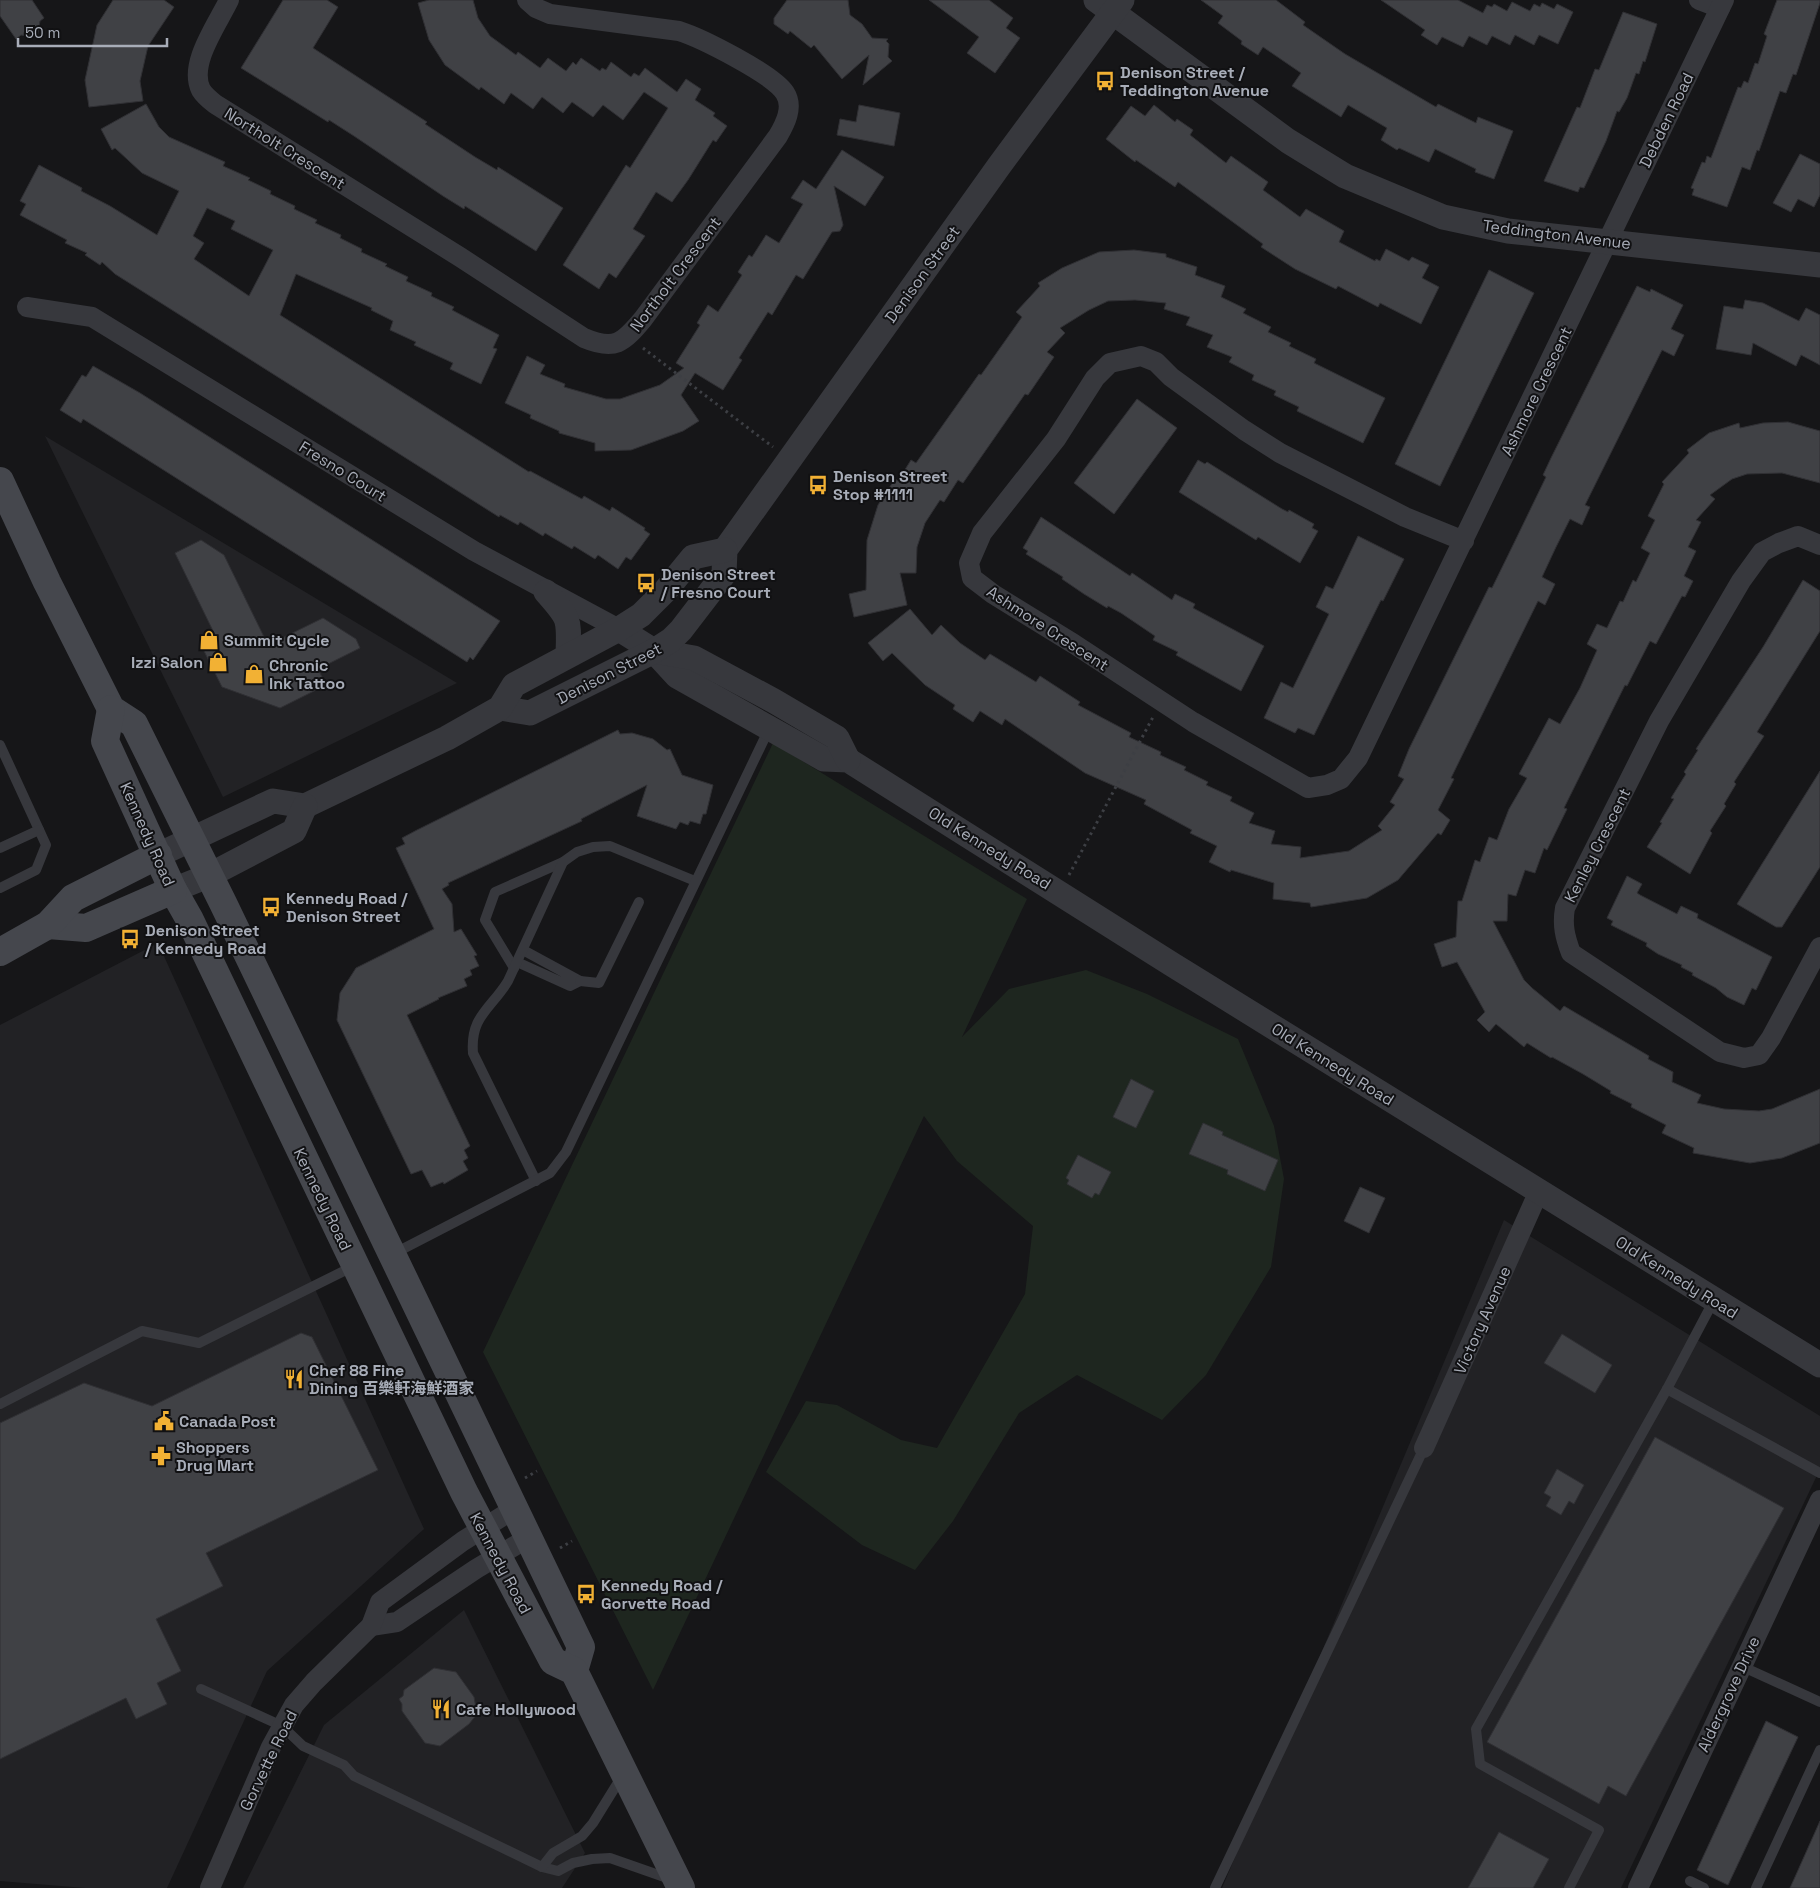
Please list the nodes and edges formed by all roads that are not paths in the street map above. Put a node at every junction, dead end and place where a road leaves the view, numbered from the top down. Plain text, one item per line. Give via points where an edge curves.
1 (229, 0) edge
2 (527, 0) edge
3 (1699, 0) edge
4 (1111, 4) edge
5 (1722, 4) edge
6 (1608, 241) junction
7 (1820, 265) edge
8 (27, 306) dead end
9 (0, 481) edge
10 (1464, 541) junction
11 (1820, 545) edge
12 (725, 550) junction
13 (546, 592) junction
14 (618, 630) junction
15 (654, 651) junction
16 (568, 656) junction
17 (500, 708) junction
18 (111, 709) junction
19 (770, 727) junction
20 (0, 745) edge
21 (848, 760) junction
22 (305, 806) junction
23 (39, 830) junction
24 (190, 840) junction
25 (0, 848) edge
26 (158, 855) junction
27 (564, 862) junction
28 (208, 876) junction
29 (695, 881) junction
30 (0, 888) edge
31 (173, 890) junction
32 (640, 902) dead end
33 (48, 925) junction
34 (1820, 948) edge
35 (523, 950) junction
36 (0, 952) edge
37 (516, 965) junction
38 (580, 981) junction
39 (536, 1180) junction
40 (1539, 1191) junction
41 (392, 1255) junction
42 (356, 1265) junction
43 (1714, 1300) junction
44 (1820, 1365) edge
45 (1667, 1389) junction
46 (0, 1404) edge
47 (1424, 1448) joint
48 (1820, 1473) edge
49 (1820, 1500) edge
50 (514, 1509) junction
51 (483, 1528) junction
52 (528, 1538) junction
53 (498, 1556) junction
54 (371, 1626) junction
55 (1740, 1666) junction
56 (574, 1671) junction
57 (202, 1689) dead end
58 (1820, 1702) edge
59 (282, 1726) junction
60 (1820, 1750) edge
61 (624, 1774) junction
62 (542, 1867) junction
63 (1690, 1881) dead end
64 (679, 1885) edge
65 (210, 1888) edge
66 (1215, 1888) edge
67 (1569, 1888) edge
68 (1638, 1888) edge
69 (1704, 1888) edge
70 (1756, 1888) edge

1 - 2 street, Northolt Crescent via 197,66 197,79 202,91 215,104 584,338 598,344 613,345 627,338 778,136 789,110 786,93 772,80 696,36 550,14
3 - 5 street
4 - 6 street, Teddington Avenue via 1288,141 1345,176 1443,217 1508,231
4 - 12 street, Denison Street
5 - 6 street, Debden Road
6 - 7 street, Teddington Avenue
6 - 10 street, Ashmore Crescent
8 - 13 street, Fresno Court via 92,317
9 - 18 main road
10 - 10 street, Ashmore Crescent via 1405,517 1280,453 1171,377 1156,362 1141,356 1110,363 1095,378 1056,439 982,533 969,563 972,578 993,594 1193,722 1308,788 1341,779 1358,758
11 - 34 street, Kenley Crescent via 1798,536 1779,543 1762,552 1741,581 1659,722 1565,908 1563,923 1571,953 1720,1052 1744,1058 1758,1055 1771,1038
12 - 14 street, Denison Street via 693,557 654,603
12 - 15 street, Denison Street via 724,574 682,630
13 - 14 street, Fresno Court
13 - 16 street via 566,614
14 - 15 street, Fresno Court
14 - 16 street, Denison Street
15 - 17 street, Denison Street via 530,713
15 - 19 street, Old Kennedy Road via 677,676
15 - 21 street via 694,658 774,701 837,738
16 - 17 street, Denison Street via 514,685
17 - 22 street, Denison Street via 447,738
18 - 24 main road, Kennedy Road via 134,724
18 - 26 main road, Kennedy Road via 105,741
19 - 21 street, Old Kennedy Road via 824,759
19 - 29 lane
20 - 23 lane
21 - 40 street, Old Kennedy Road
22 - 24 street via 273,801
22 - 28 street via 294,831
23 - 25 lane
23 - 30 lane via 46,845 36,870
24 - 26 street
24 - 28 main road, Kennedy Road
26 - 31 main road, Kennedy Road
26 - 33 main road via 73,898
27 - 29 lane via 577,852 610,846
27 - 35 lane
27 - 37 lane via 495,892 485,920
28 - 31 street
28 - 41 main road, Kennedy Road
29 - 39 lane via 566,1152 550,1173
31 - 33 main road via 86,928
31 - 42 main road, Kennedy Road
32 - 38 lane via 599,983
33 - 36 main road
35 - 37 lane
35 - 38 lane
37 - 38 lane via 570,986
37 - 39 lane via 500,994 480,1014 474,1026 472,1046 478,1066
39 - 41 lane
40 - 43 street, Old Kennedy Road
40 - 47 street, Victory Avenue
41 - 50 main road, Kennedy Road
42 - 46 lane via 199,1343 142,1331
42 - 51 main road, Kennedy Road
43 - 44 street, Old Kennedy Road
43 - 45 lane
45 - 48 lane
45 - 67 lane via 1476,1728 1480,1764 1599,1830
47 - 66 lane
49 - 55 street, Aldergrove Drive
50 - 51 street, Gorvette Road
50 - 52 main road, Kennedy Road
51 - 53 main road, Kennedy Road
51 - 54 street, Gorvette Road via 380,1602
52 - 53 street
52 - 56 main road, Kennedy Road via 580,1647
53 - 54 street via 397,1622
53 - 56 main road, Kennedy Road via 553,1661
54 - 59 street, Gorvette Road via 314,1682 294,1705
55 - 58 lane
55 - 68 street, Aldergrove Drive
56 - 61 main road
57 - 59 lane
59 - 62 lane via 303,1746 344,1765 354,1776
59 - 65 street, Gorvette Road
60 - 70 lane
61 - 62 lane via 582,1836 553,1853
61 - 64 main road
62 - 64 lane via 558,1871 592,1859 610,1858
63 - 69 lane

